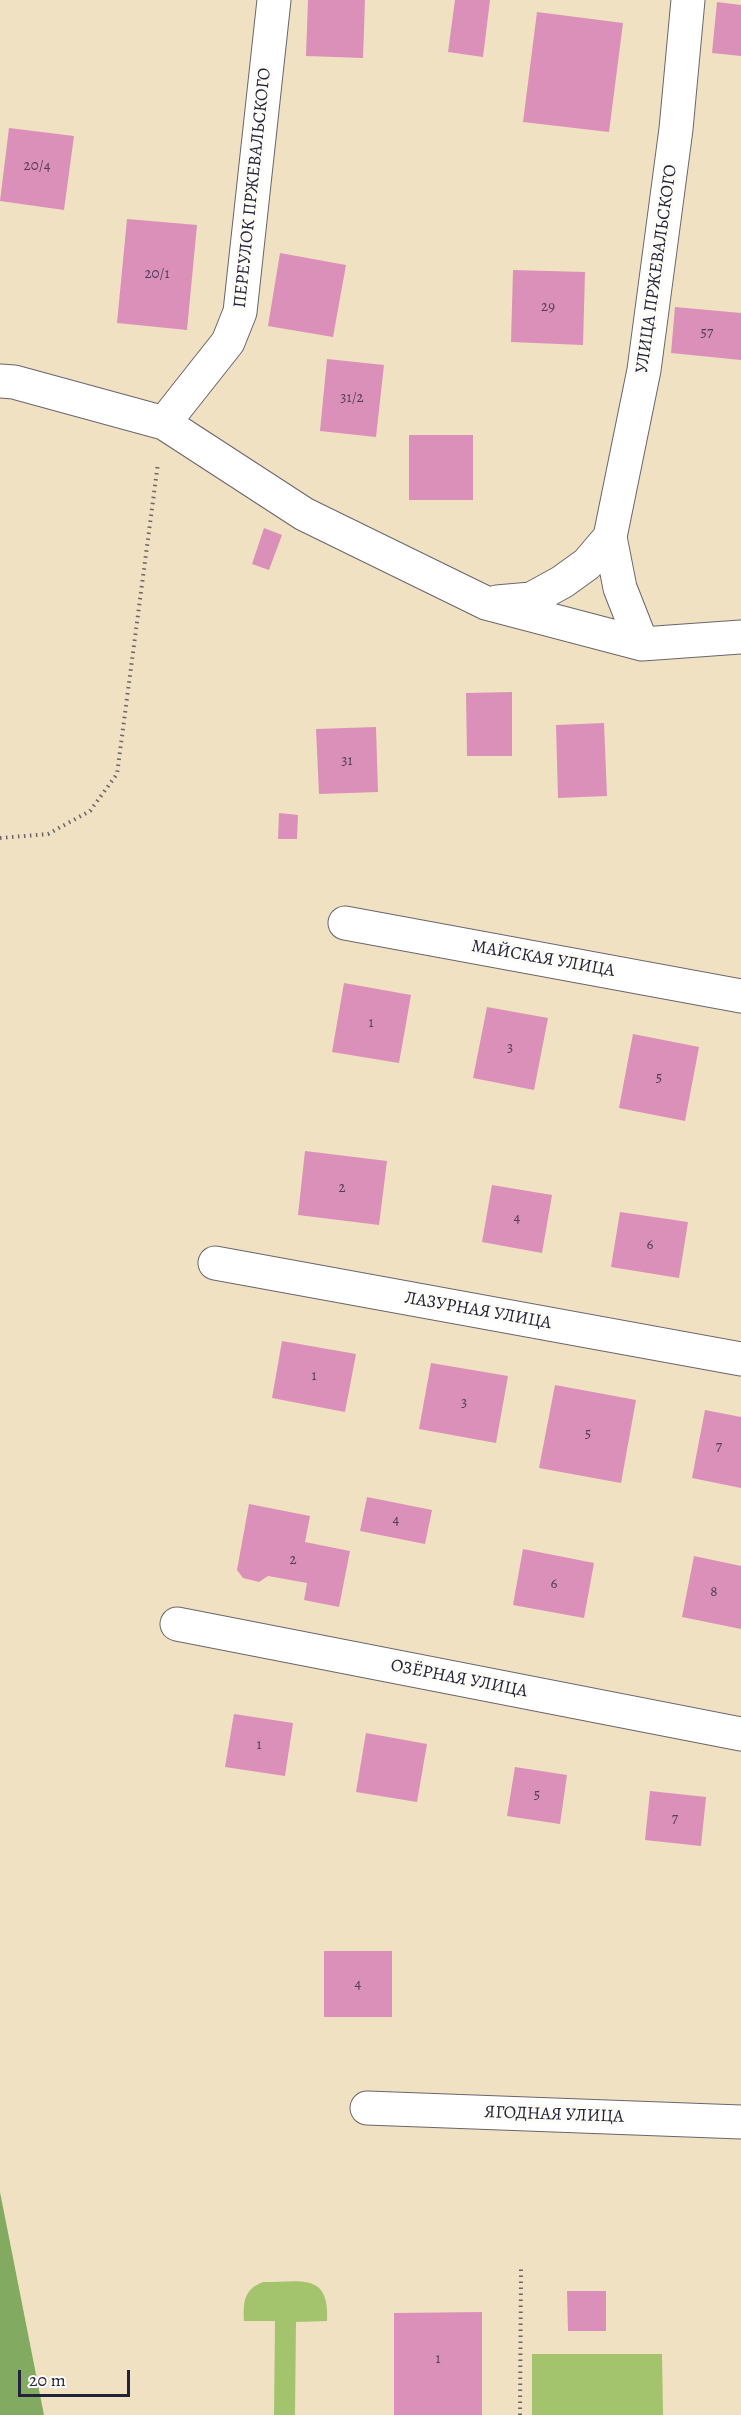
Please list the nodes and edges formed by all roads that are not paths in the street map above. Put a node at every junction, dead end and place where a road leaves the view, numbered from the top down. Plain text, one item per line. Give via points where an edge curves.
1 (274, 0) edge
2 (688, 0) edge
3 (0, 381) edge
4 (164, 423) junction
5 (610, 537) junction
6 (486, 603) junction
7 (741, 637) edge
8 (642, 644) junction
9 (345, 923) dead end
10 (741, 996) edge
11 (215, 1263) dead end
12 (741, 1359) edge
13 (177, 1624) dead end
14 (741, 1734) edge
15 (367, 2108) dead end
16 (741, 2122) edge

1 - 4 street, ПЕРЕУЛОК ПРЖЕВАЛЬСКОГО via 240,312 228,342
2 - 5 street, УЛИЦА ПРЖЕВАЛЬСКОГО via 676,129 644,370
3 - 4 street
4 - 6 street via 304,514
5 - 6 street, УЛИЦА ПРЖЕВАЛЬСКОГО via 587,564 531,599
5 - 8 street, УЛИЦА ПРЖЕВАЛЬСКОГО via 620,588
6 - 8 street
7 - 8 street
9 - 10 street, МАЙСКАЯ УЛИЦА
11 - 12 street, ЛАЗУРНАЯ УЛИЦА
13 - 14 street, ОЗЁРНАЯ УЛИЦА
15 - 16 street, ЯГОДНАЯ УЛИЦА

